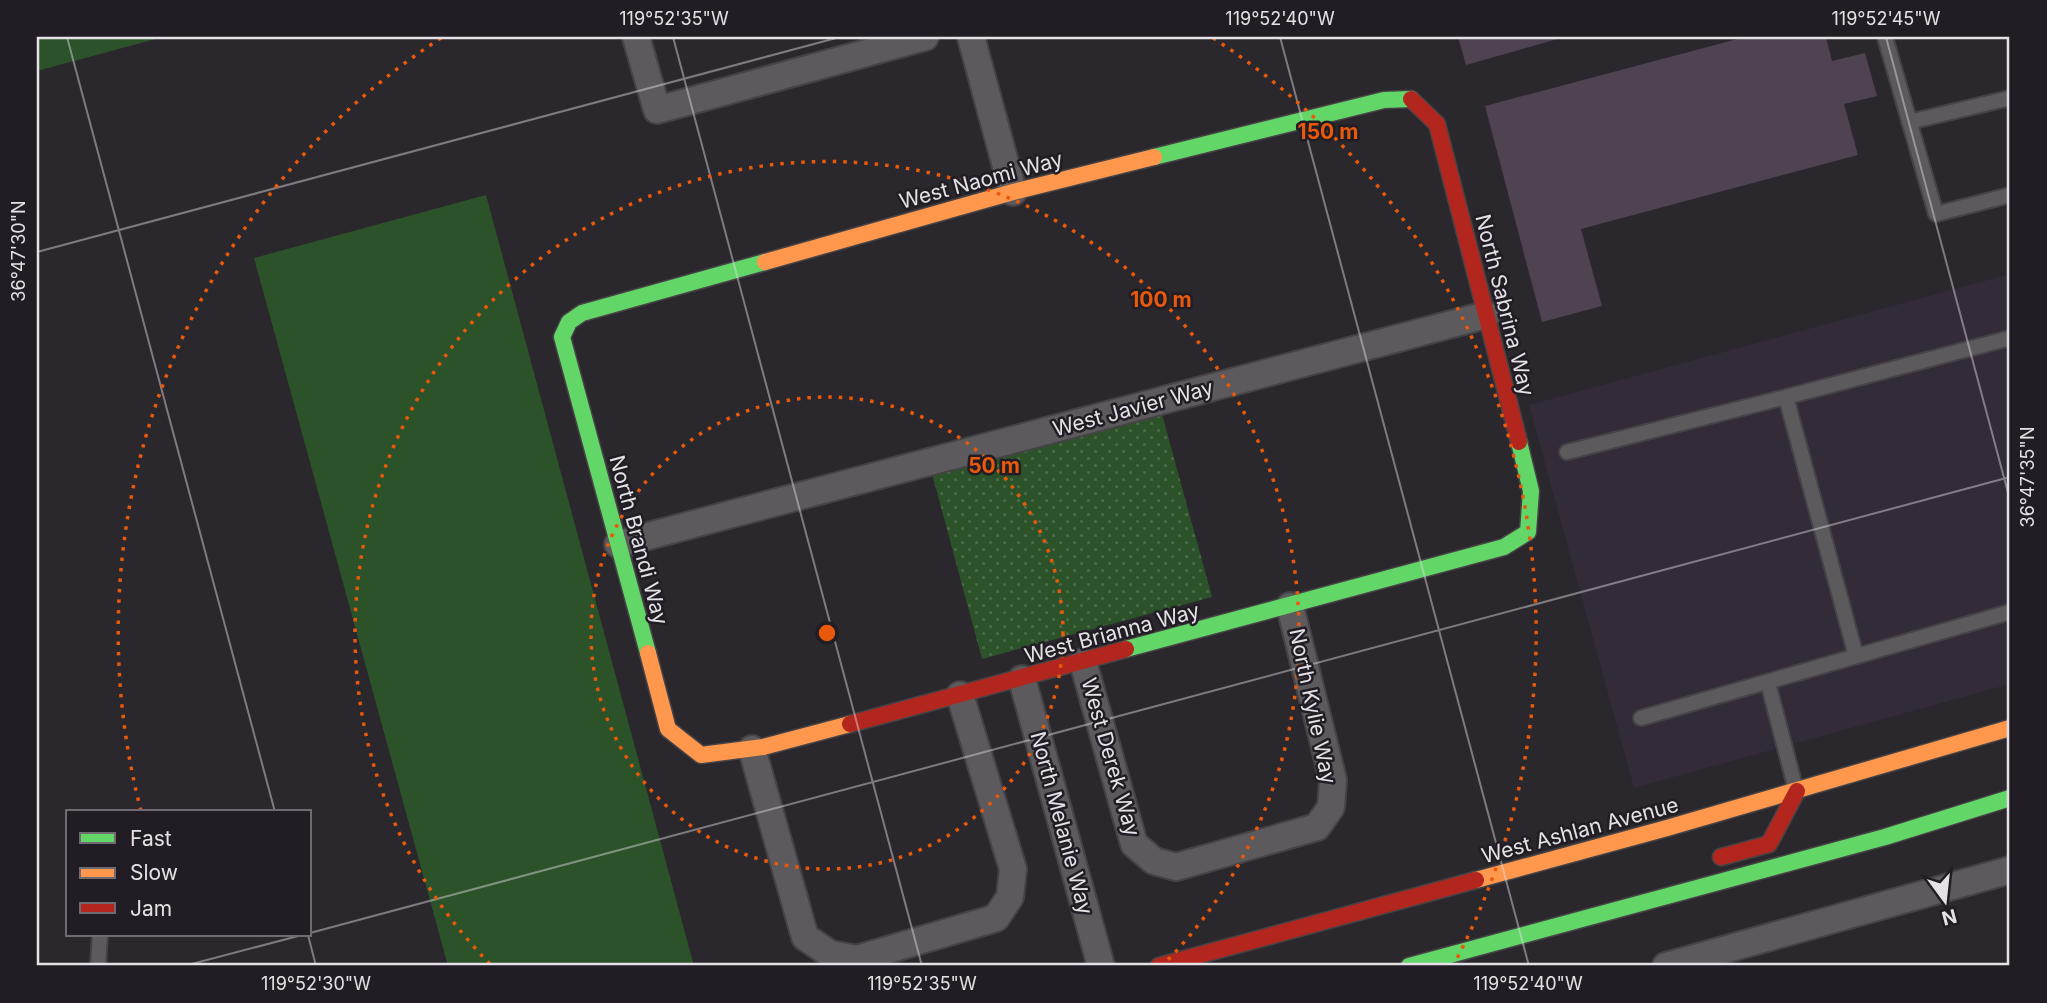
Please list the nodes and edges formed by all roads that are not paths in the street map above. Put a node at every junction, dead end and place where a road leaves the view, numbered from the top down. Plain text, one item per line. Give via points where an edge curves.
1 (636, 37) edge
2 (925, 37) edge
3 (971, 37) edge
4 (1885, 37) edge
5 (2010, 98) edge
6 (1410, 99) joint
7 (1909, 122) junction
8 (1013, 192) junction
9 (2010, 195) edge
10 (1486, 315) junction
11 (569, 322) joint
12 (2010, 338) edge
13 (1786, 397) junction
14 (1567, 452) dead end
15 (1528, 532) joint
16 (618, 544) junction
17 (1290, 606) junction
18 (2010, 612) edge
19 (1856, 656) junction
20 (1083, 662) junction
21 (1022, 679) junction
22 (1768, 683) junction
23 (960, 695) junction
24 (1641, 718) dead end
25 (2010, 728) edge
26 (752, 749) junction
27 (701, 755) joint
28 (1797, 791) junction
29 (2010, 798) edge
30 (1331, 807) joint
31 (1702, 862) dead end
32 (2010, 870) edge
33 (1573, 904) dead end
34 (1545, 930) junction
35 (100, 936) edge
36 (98, 966) edge
37 (1101, 966) edge
38 (1159, 966) edge
39 (1409, 966) edge
40 (1666, 966) edge

1 - 2 street via 657,110
3 - 8 street
4 - 7 lane
5 - 7 lane
6 - 8 street, West Naomi Way via 1384,100
6 - 10 street, North Sabrina Way via 1437,124
7 - 9 lane via 1936,214
8 - 11 street, West Naomi Way via 582,313
10 - 15 street, North Sabrina Way via 1531,491
10 - 16 street, West Javier Way
11 - 16 street, North Brandi Way via 562,337
12 - 13 lane
13 - 14 lane
13 - 19 lane
15 - 17 street, West Brianna Way via 1504,547
16 - 27 street, North Brandi Way via 668,729
17 - 20 street, West Brianna Way
17 - 30 street, North Kylie Way via 1333,780
18 - 19 lane
19 - 22 lane
20 - 21 street, West Brianna Way
20 - 30 street, West Derek Way via 1134,844 1154,861 1176,867 1317,827
21 - 23 street, West Brianna Way
21 - 37 street, North Melanie Way
22 - 24 lane
22 - 28 lane
23 - 26 street, West Brianna Way
23 - 26 street via 1013,869 1010,897 996,918 857,959 830,954 805,937
25 - 28 street, West Ashlan Avenue
26 - 27 street, West Brianna Way
28 - 31 street via 1769,844
28 - 38 street, West Ashlan Avenue
29 - 34 street
32 - 40 street
33 - 34 street
34 - 39 street
35 - 36 lane

